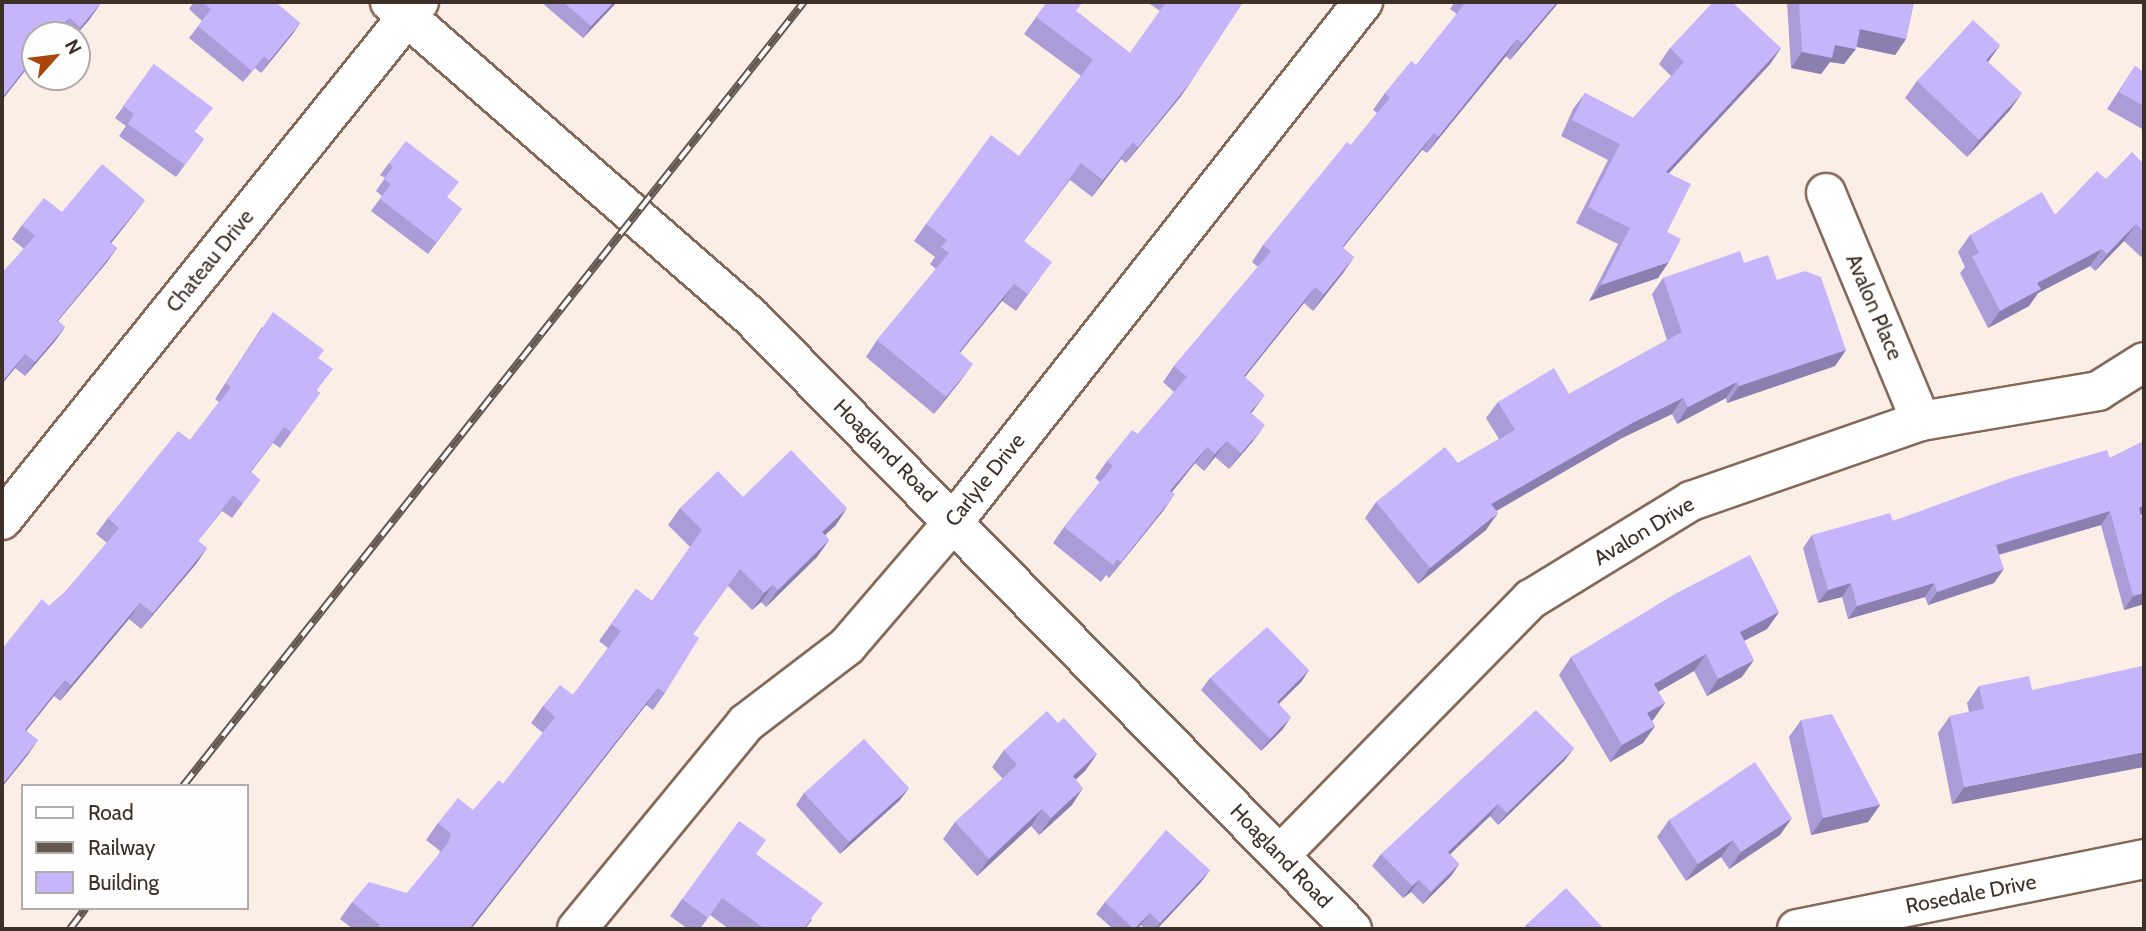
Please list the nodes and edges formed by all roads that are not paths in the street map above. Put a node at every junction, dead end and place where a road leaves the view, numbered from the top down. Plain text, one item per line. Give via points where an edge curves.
1 (1363, 2) edge
2 (405, 7) edge
3 (1826, 193) dead end
4 (2144, 362) edge
5 (1922, 421) junction
6 (2, 520) edge
7 (954, 521) junction
8 (1280, 855) junction
9 (2144, 859) edge
10 (577, 929) edge
11 (1352, 929) edge
12 (1797, 929) edge

1 - 7 street, Carlyle Drive
2 - 6 street, Chateau Drive
2 - 7 street, Hoagland Road via 750,316
3 - 5 street, Avalon Place
4 - 5 street, Avalon Drive via 2098,391
5 - 8 street, Avalon Drive via 1691,501 1531,599
7 - 8 street, Hoagland Road
7 - 10 street, Carlyle Drive via 847,646 746,723
8 - 11 street, Hoagland Road
9 - 12 street, Rosedale Drive

